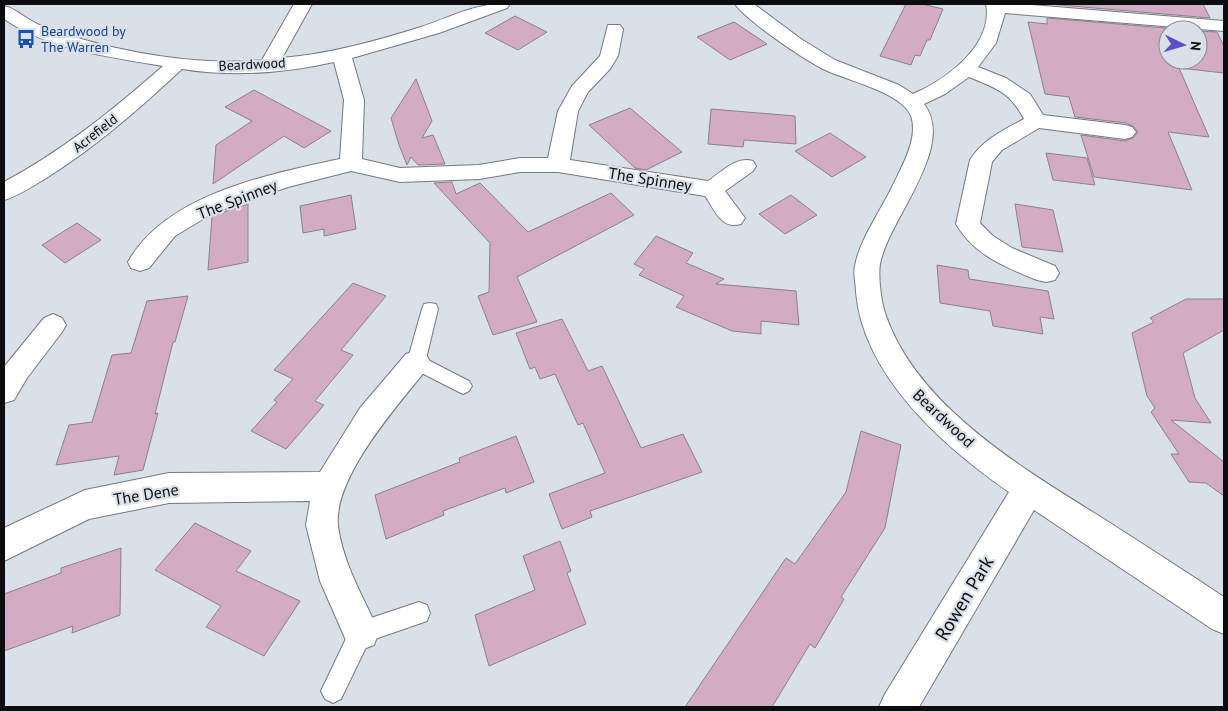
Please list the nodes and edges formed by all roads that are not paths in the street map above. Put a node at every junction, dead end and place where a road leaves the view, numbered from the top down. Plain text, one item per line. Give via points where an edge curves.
1 (303, 4) edge
2 (501, 4) edge
3 (744, 4) edge
4 (995, 5) edge
5 (4, 11) edge
6 (1224, 26) edge
7 (614, 29) dead end
8 (342, 55) junction
9 (178, 63) junction
10 (269, 64) junction
11 (967, 69) junction
12 (913, 101) junction
13 (1036, 121) junction
14 (1125, 132) dead end
15 (352, 164) junction
16 (558, 165) junction
17 (745, 166) dead end
18 (712, 189) junction
19 (4, 192) edge
20 (733, 218) dead end
21 (140, 262) dead end
22 (1046, 273) dead end
23 (430, 309) dead end
24 (53, 326) dead end
25 (416, 362) junction
26 (463, 386) dead end
27 (4, 391) edge
28 (328, 486) junction
29 (1029, 489) junction
30 (4, 545) edge
31 (419, 613) dead end
32 (1224, 617) edge
33 (361, 632) junction
34 (333, 691) dead end
35 (898, 707) edge

1 - 10 street
2 - 8 street, Beardwood via 429,32
3 - 12 street via 794,44 830,66
4 - 6 street
4 - 11 street via 995,22 985,46
5 - 9 street, Beardwood via 20,30 96,49
7 - 16 street via 609,56 579,90 568,111
8 - 10 street, Beardwood
8 - 15 street via 354,100
9 - 10 street, Beardwood via 219,67
9 - 19 street, Acrefield via 83,145
11 - 12 street via 930,94
11 - 13 street via 999,82 1023,98
12 - 29 street, Beardwood via 924,118 923,136 917,158 880,232 867,267 869,304 884,345 908,384 944,423
13 - 14 street
13 - 22 street via 994,145 981,160 968,224 979,240 999,255
15 - 16 street, The Spinney via 400,175
15 - 21 street, The Spinney via 323,169 230,198 201,211 169,229 151,245
16 - 18 street, The Spinney
17 - 18 street, The Spinney
18 - 20 street, The Spinney
23 - 25 lane
24 - 27 street
25 - 26 lane
25 - 28 street via 370,417
28 - 30 street, The Dene via 169,488 85,505
28 - 33 street via 322,524 337,581
29 - 32 street, Beardwood
29 - 35 street, Rowen Park
31 - 33 lane
33 - 34 lane

